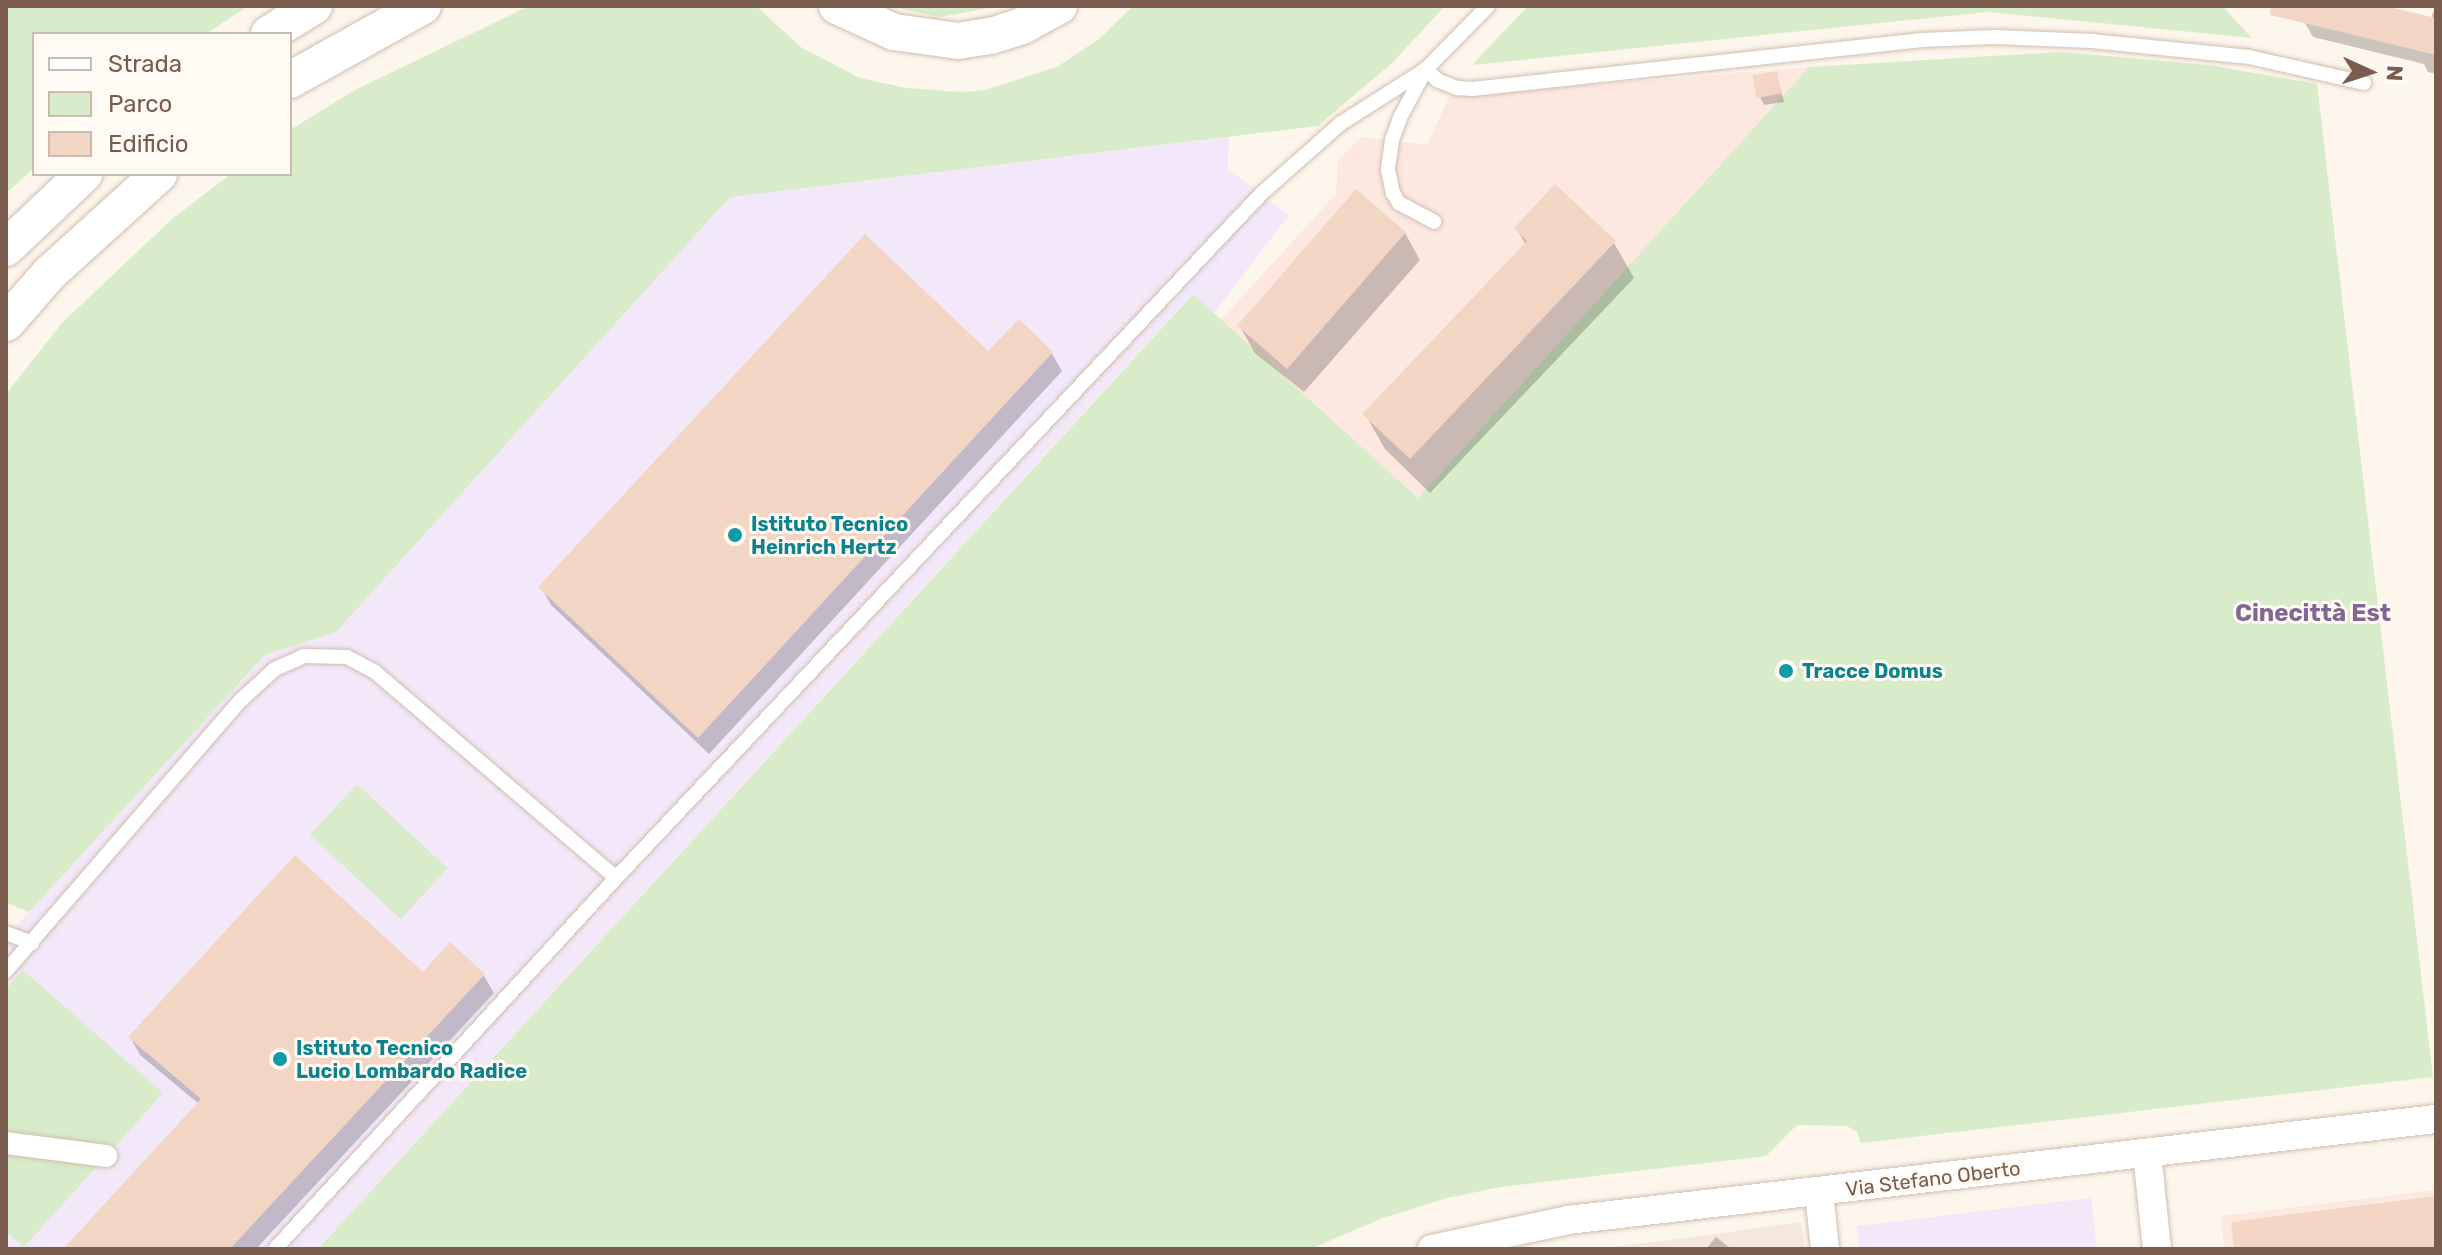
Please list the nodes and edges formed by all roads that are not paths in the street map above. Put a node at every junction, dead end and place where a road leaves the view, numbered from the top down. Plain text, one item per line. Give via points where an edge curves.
1 (314, 6) edge
2 (423, 6) edge
3 (837, 6) edge
4 (1059, 6) edge
5 (1488, 6) edge
6 (272, 32) edge
7 (1426, 69) junction
8 (292, 79) edge
9 (2364, 83) dead end
10 (82, 176) edge
11 (157, 176) edge
12 (1434, 222) dead end
13 (6, 248) edge
14 (6, 323) edge
15 (616, 878) junction
16 (6, 933) edge
17 (32, 943) junction
18 (6, 971) edge
19 (2436, 1119) edge
20 (6, 1143) edge
21 (2147, 1154) junction
22 (106, 1156) dead end
23 (1819, 1193) junction
24 (275, 1249) edge
25 (1432, 1249) edge
26 (1825, 1249) edge
27 (2157, 1249) edge

1 - 6 street
2 - 8 street
3 - 4 street via 894,32 958,41 1022,26
5 - 7 lane
7 - 9 lane via 1448,85 1472,89 1922,40 2019,37 2249,57
7 - 12 lane via 1400,118 1388,170 1399,203
7 - 15 lane via 1340,124 1261,194
10 - 13 street
11 - 14 street via 50,273
15 - 17 lane via 375,672 347,657 317,654 290,660 242,699
15 - 24 lane
16 - 17 lane
17 - 18 lane
19 - 21 street, Via Stefano Oberto
20 - 22 street
21 - 23 street, Via Stefano Oberto
21 - 27 street
23 - 25 street, Via Stefano Oberto via 1568,1220
23 - 26 street

